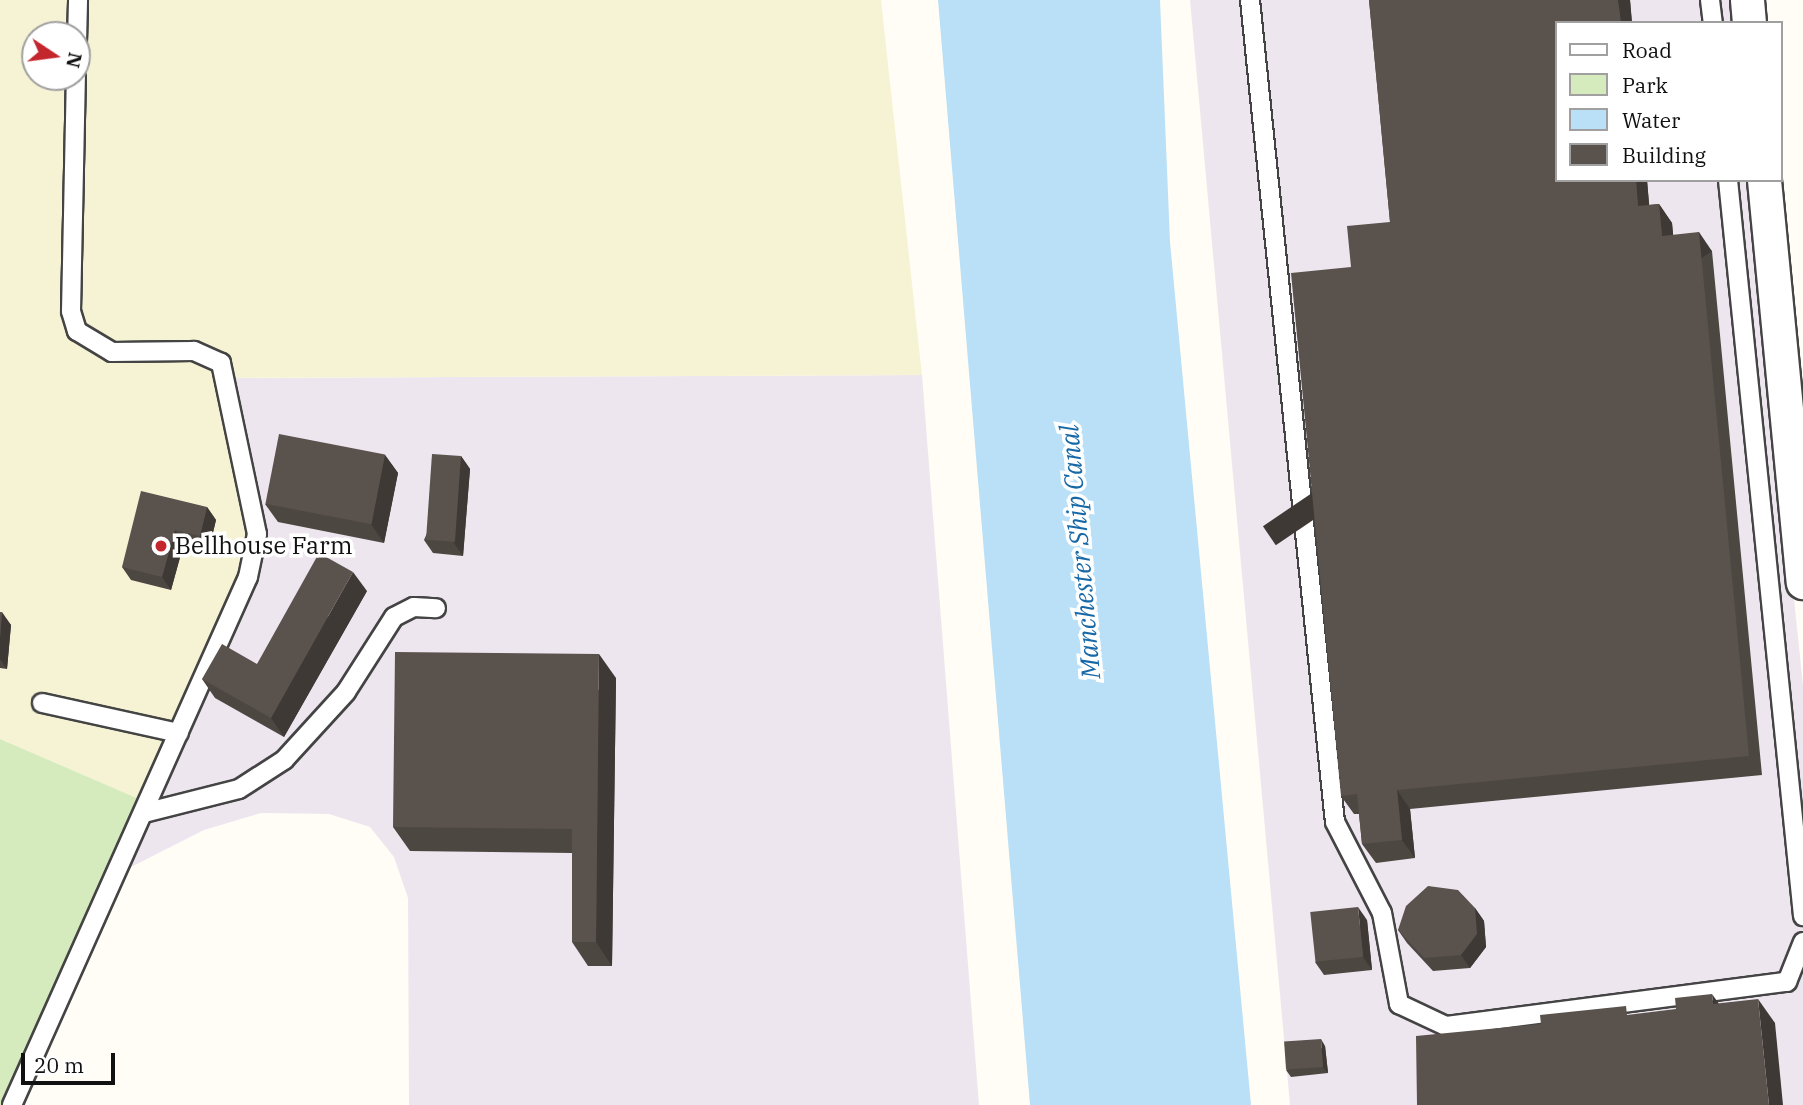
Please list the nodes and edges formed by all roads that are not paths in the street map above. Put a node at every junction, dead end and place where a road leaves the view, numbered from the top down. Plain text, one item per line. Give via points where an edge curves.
1 (78, 0) edge
2 (1250, 0) edge
3 (1710, 0) edge
4 (1747, 0) edge
5 (78, 21) edge
6 (1713, 21) edge
7 (1749, 21) edge
8 (76, 91) edge
9 (1728, 182) edge
10 (1764, 182) edge
11 (1803, 582) edge
12 (436, 608) dead end
13 (42, 703) dead end
14 (179, 733) junction
15 (144, 813) junction
16 (1803, 916) edge
17 (1803, 943) edge
18 (12, 1105) edge

1 - 5 lane
2 - 17 lane via 1335,822 1382,913 1399,1004 1446,1027 1787,982
3 - 6 lane
4 - 7 street
8 - 14 lane via 71,311 77,331 111,352 194,351 221,363 257,534 248,577
9 - 16 lane
10 - 11 street
12 - 15 lane via 414,607 394,617 346,692 284,760 239,789
13 - 14 lane
14 - 15 lane
15 - 18 lane

